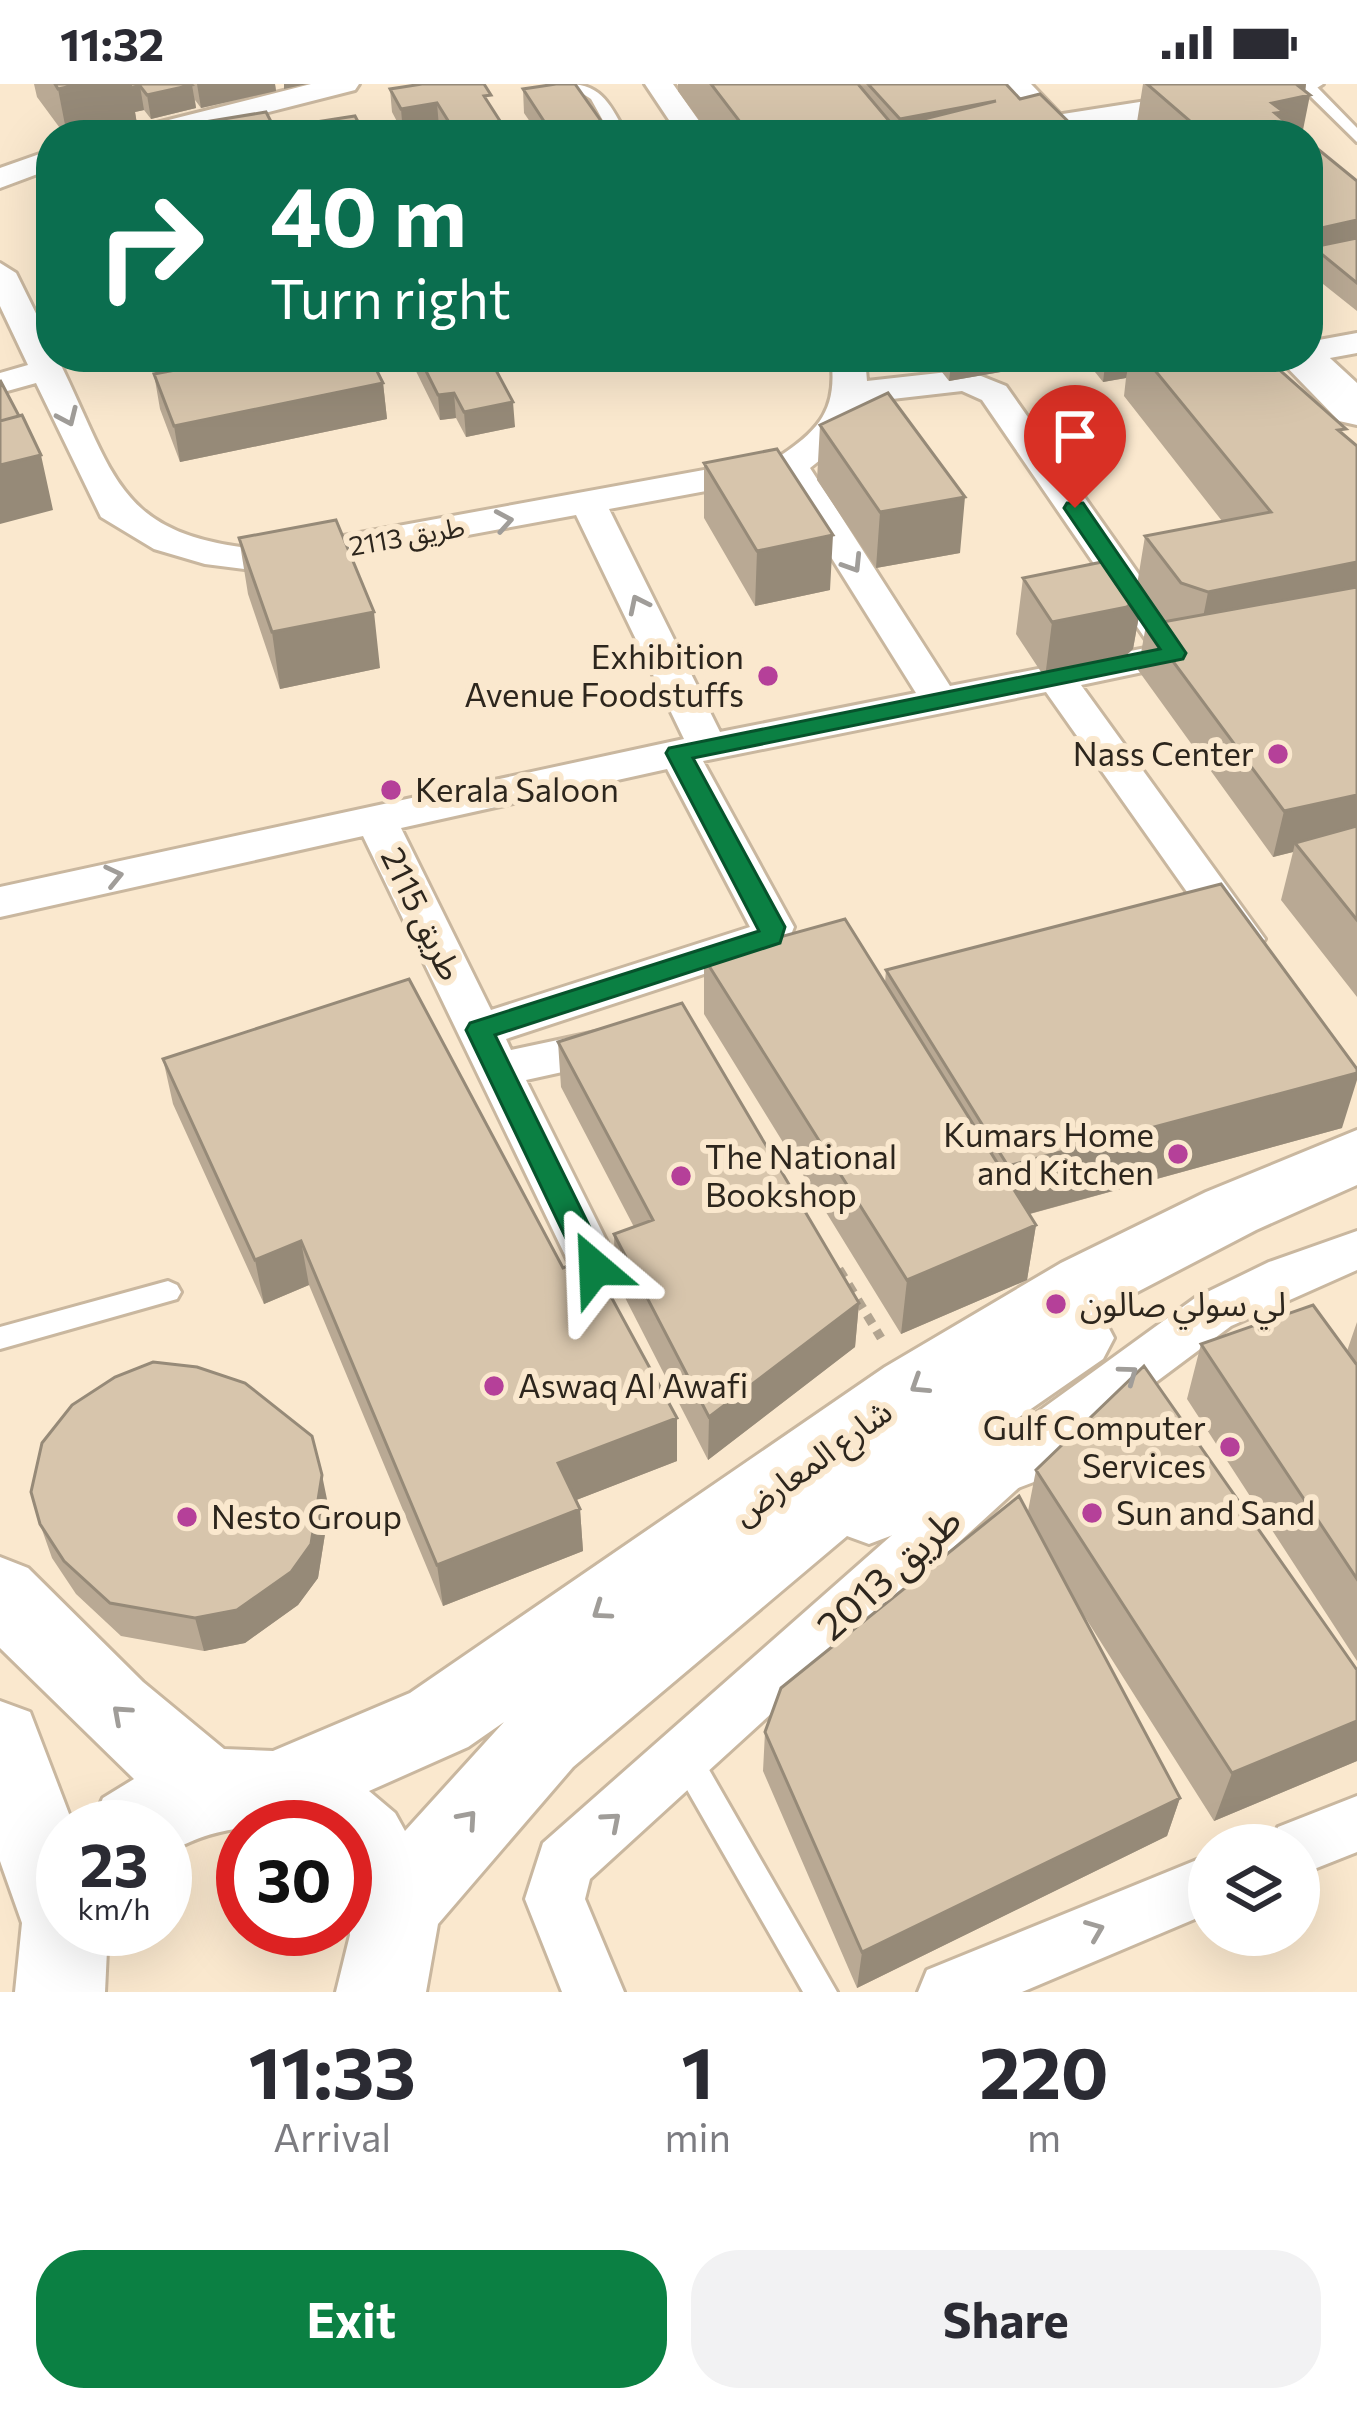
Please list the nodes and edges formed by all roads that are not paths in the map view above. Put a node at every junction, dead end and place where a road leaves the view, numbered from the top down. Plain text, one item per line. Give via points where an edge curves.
1 (345, 84) edge
2 (576, 84) edge
3 (658, 84) edge
4 (1007, 84) edge
5 (1246, 84) edge
6 (1307, 84) edge
7 (1058, 118) edge
8 (202, 120) edge
9 (611, 120) edge
10 (683, 120) edge
11 (1357, 137) edge
12 (36, 165) edge
13 (0, 179) edge
14 (0, 273) edge
15 (1357, 343) edge
16 (36, 347) edge
17 (1323, 357) edge
18 (1323, 364) edge
19 (40, 372) edge
20 (48, 372) edge
21 (851, 375) edge
22 (0, 383) edge
23 (1357, 410) edge
24 (791, 465) junction
25 (590, 506) junction
26 (1243, 641) edge
27 (1175, 653) junction
28 (1056, 678) junction
29 (940, 700) junction
30 (693, 750) junction
31 (375, 818) junction
32 (0, 902) edge
33 (1269, 975) edge
34 (664, 1036) edge
35 (489, 1050) junction
36 (1357, 1156) edge
37 (1357, 1201) edge
38 (1357, 1250) edge
39 (595, 1268) edge
40 (168, 1292) dead end
41 (0, 1338) edge
42 (1020, 1454) junction
43 (785, 1535) junction
44 (0, 1593) edge
45 (0, 1740) edge
46 (685, 1757) junction
47 (245, 1789) junction
48 (180, 1800) edge
49 (1357, 1824) edge
50 (1320, 1839) edge
51 (36, 1841) edge
52 (1188, 1894) edge
53 (393, 1910) junction
54 (62, 1956) edge
55 (1022, 1977) edge
56 (60, 1992) edge
57 (382, 1992) edge
58 (592, 1992) edge
59 (821, 1992) edge
60 (949, 1992) edge

1 - 8 street
2 - 9 lane via 597,96
3 - 10 street
4 - 7 main road
5 - 7 street
6 - 7 street
6 - 11 lane
12 - 13 street
14 - 16 street, طريق 2113
15 - 17 street
18 - 23 main road
19 - 22 street
20 -> 25 street, طريق 2113 via 114,509 181,548 267,561
21 - 24 street, طريق 2113 via 832,438
21 - 27 street via 966,380 994,393
24 - 25 street, طريق 2113
24 -> 29 street
30 -> 25 street
26 - 27 street, طريق 2115
27 - 28 street, طريق 2115
28 - 29 street, طريق 2115
28 - 33 street
29 - 30 street, طريق 2115
30 - 31 street, طريق 2115
30 - 35 street via 771,936
32 -> 31 street, طريق 2115
31 - 35 street, طريق 2115
34 - 35 street
35 - 39 street, طريق 2115
36 -> 47 main road, شارع المعارض via 1088,1283 912,1389 439,1720
37 - 43 main road, شارع المعارض via 1107,1318
42 -> 38 street, طريق 2013 via 1213,1312
40 - 41 lane
42 - 43 main road
42 - 46 street, طريق 2013
53 -> 43 main road, شارع المعارض via 543,1739
47 -> 44 main road via 114,1708
45 - 51 main road
58 -> 46 street, طريق 2013 via 555,1898 564,1863
46 - 59 lane
47 - 48 main road, شارع المعارض
47 - 53 main road via 335,1813 374,1856
49 - 50 street
55 -> 52 street
53 - 57 main road
54 - 56 main road
55 - 60 street

